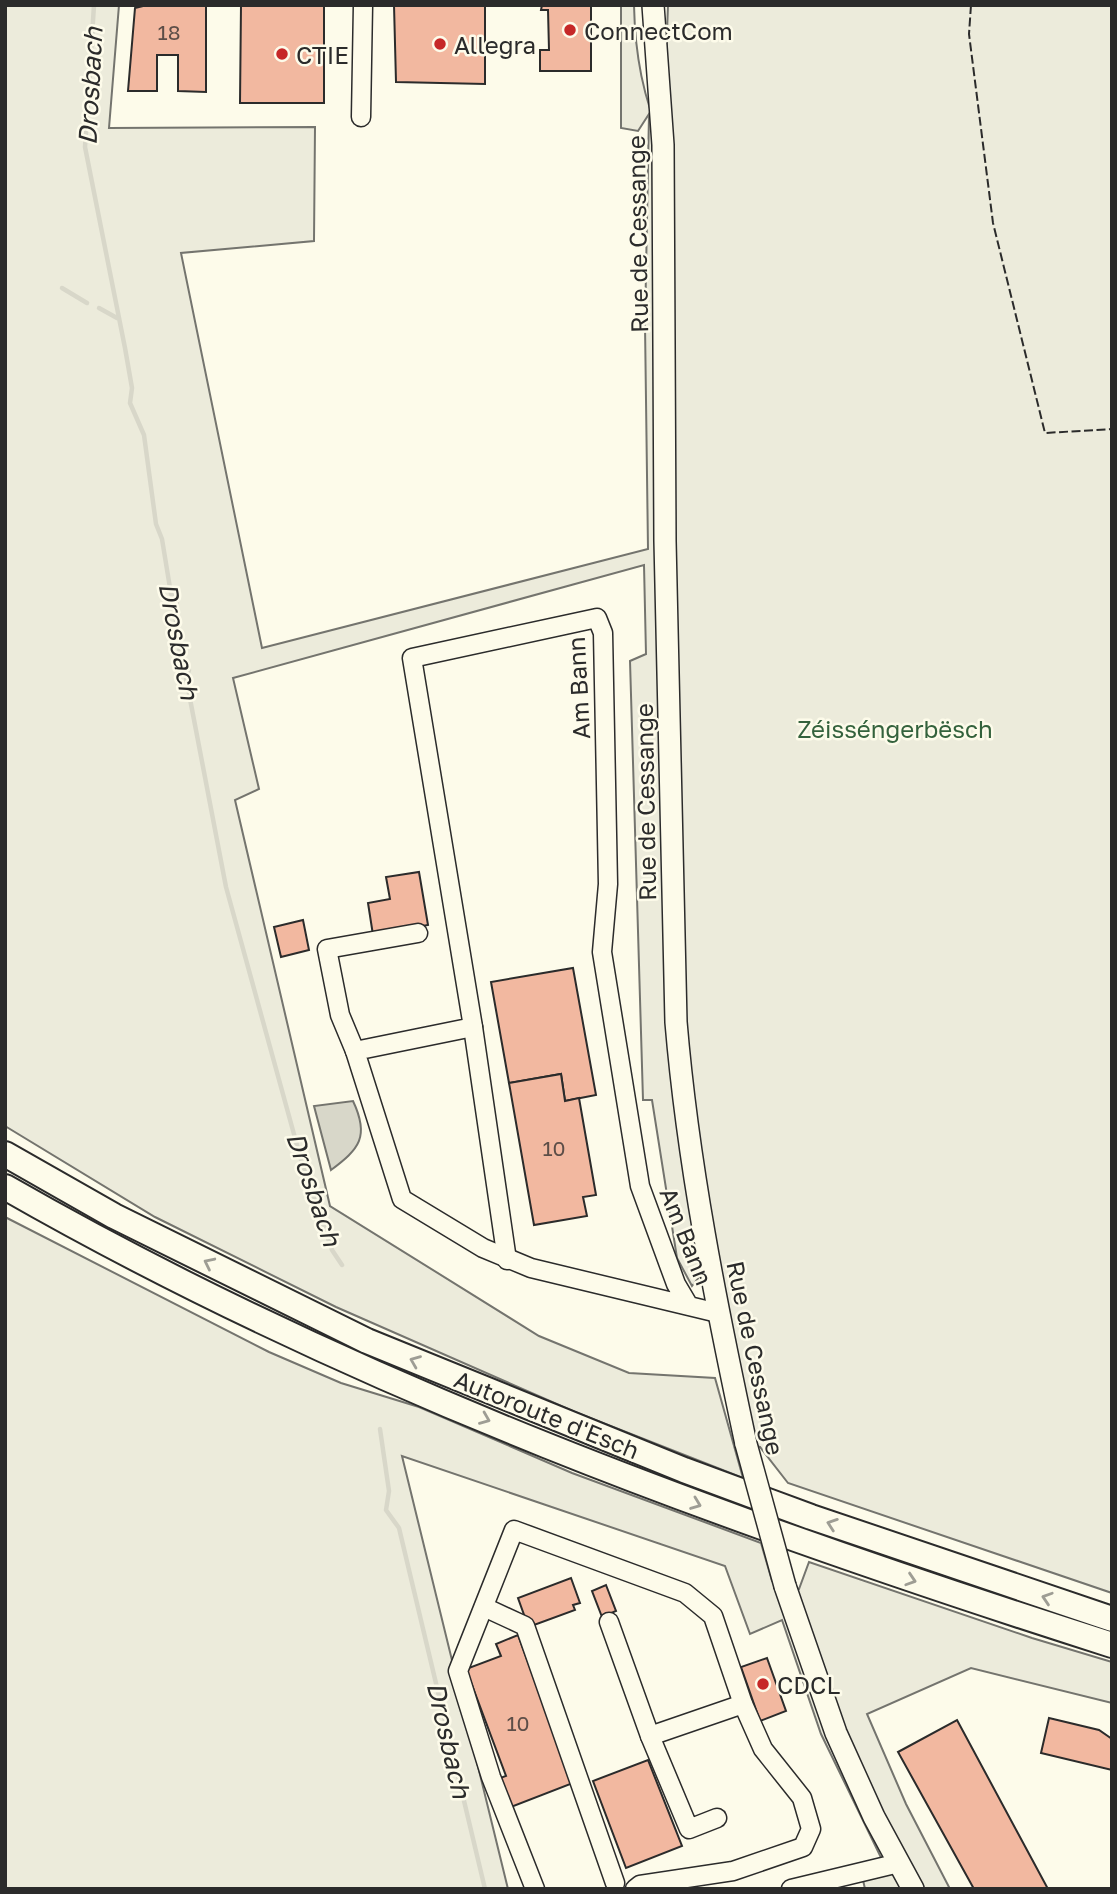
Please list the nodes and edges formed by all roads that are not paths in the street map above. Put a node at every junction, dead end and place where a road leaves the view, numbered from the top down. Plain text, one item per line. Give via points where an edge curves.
1 (363, 5) edge
2 (653, 5) edge
3 (361, 117) dead end
4 (418, 933) dead end
5 (474, 1027) junction
6 (355, 1051) junction
7 (5, 1154) edge
8 (5, 1187) edge
9 (5, 1201) edge
10 (507, 1260) junction
11 (689, 1306) junction
12 (718, 1313) junction
13 (358, 1365) junction
14 (484, 1607) junction
15 (1112, 1619) edge
16 (609, 1622) dead end
17 (1112, 1645) edge
18 (743, 1704) junction
19 (650, 1736) junction
20 (717, 1818) dead end
21 (899, 1863) junction
22 (615, 1883) junction
23 (638, 1887) edge
24 (535, 1889) edge
25 (597, 1889) edge
26 (791, 1889) edge
27 (913, 1889) edge

1 - 3 street
2 - 12 main road, Rue de Cessange via 663,145 665,541 676,1023 683,1102
4 - 6 street, Am Bann via 327,949 340,1015
5 - 6 street
5 - 10 street, Am Bann
5 - 11 street, Am Bann via 412,658 597,618 603,633 608,884 602,952 640,1186
6 - 10 street, Am Bann via 402,1199
15 -> 7 highway, Autoroute d'Esch via 684,1470 367,1341 114,1216
8 - 13 highway, Autoroute d'Esch via 99,1241
9 - 13 highway via 272,1340
10 - 11 street, Am Bann
11 - 12 street, Am Bann
12 - 21 main road, Rue de Cessange, bridge via 746,1444 785,1586 836,1733
13 -> 17 highway, Autoroute d'Esch via 650,1486 804,1544
14 - 18 street via 514,1530 685,1593 713,1616
14 - 22 street via 526,1626
14 - 24 street via 458,1671 491,1777
16 - 19 street
18 - 19 street
18 - 23 street via 763,1749 802,1798 811,1829 803,1847 733,1871
19 - 20 street via 690,1829
21 - 26 street
21 - 27 main road, Rue de Cessange
22 - 23 street
22 - 25 street

